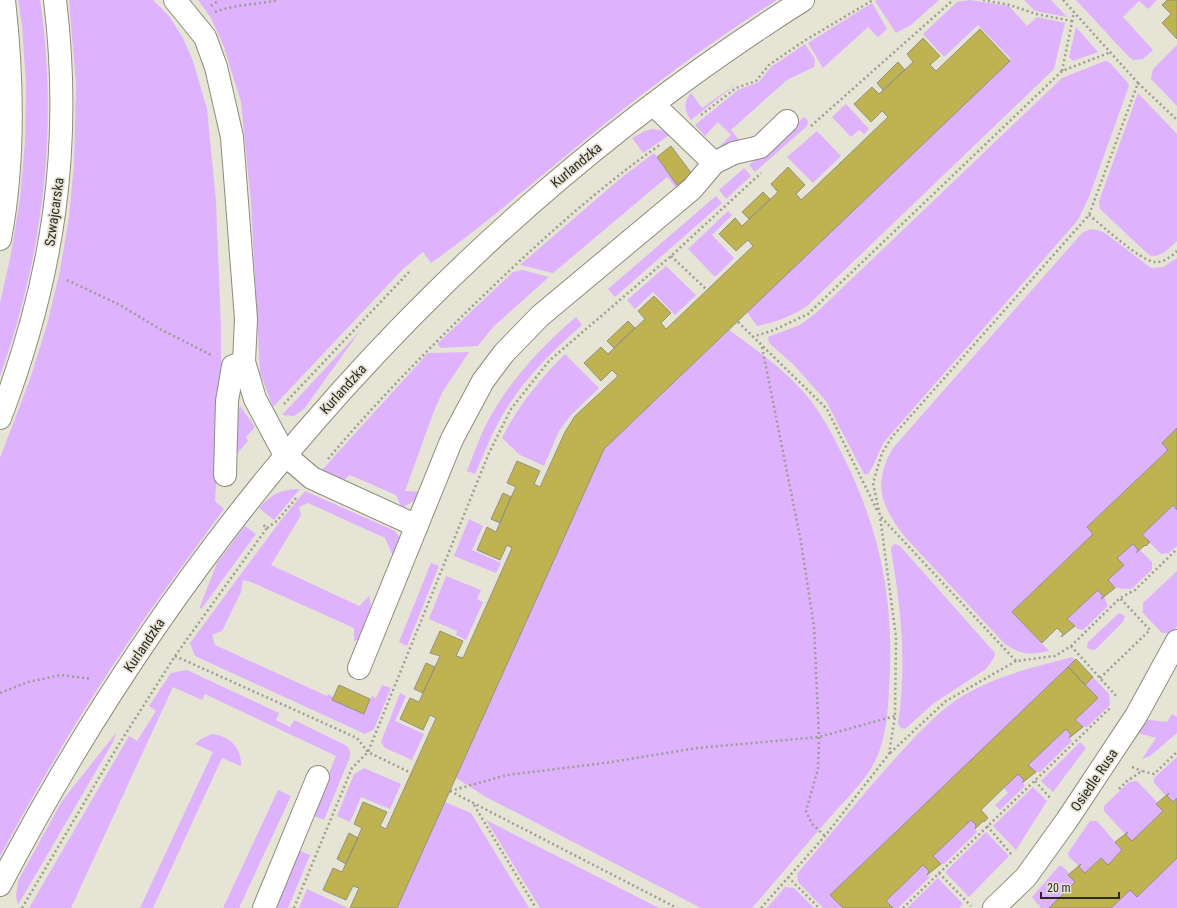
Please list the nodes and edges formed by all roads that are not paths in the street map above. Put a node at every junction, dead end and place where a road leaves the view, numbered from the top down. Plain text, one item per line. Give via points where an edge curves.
1 (4, 0) edge
2 (55, 0) edge
3 (175, 0) edge
4 (803, 0) edge
5 (653, 104) junction
6 (787, 121) dead end
7 (714, 163) junction
8 (0, 239) edge
9 (239, 364) junction
10 (0, 418) edge
11 (285, 455) junction
12 (225, 476) dead end
13 (417, 526) junction
14 (1177, 640) edge
15 (359, 668) dead end
16 (318, 777) dead end
17 (0, 885) edge
18 (264, 908) edge
19 (994, 908) edge

1 - 8 street via 10,55 12,113 9,176
2 - 10 street, Szwajcarska via 62,107 55,217 30,332
3 - 9 street via 205,36 216,68 232,137 246,319
4 - 5 street, Kurlandzka
5 - 7 street
5 - 11 street, Kurlandzka via 562,177 471,258 399,328
6 - 7 street via 760,147 734,153
7 - 13 street via 692,189 540,316 504,353 483,381 452,439
9 - 11 street
9 - 12 street via 227,402
11 - 13 street via 312,478
11 - 17 street, Kurlandzka via 193,573 117,685 51,791
13 - 15 street
14 - 19 street, Osiedle Rusa via 1136,716 1067,820 1026,877
16 - 18 street

